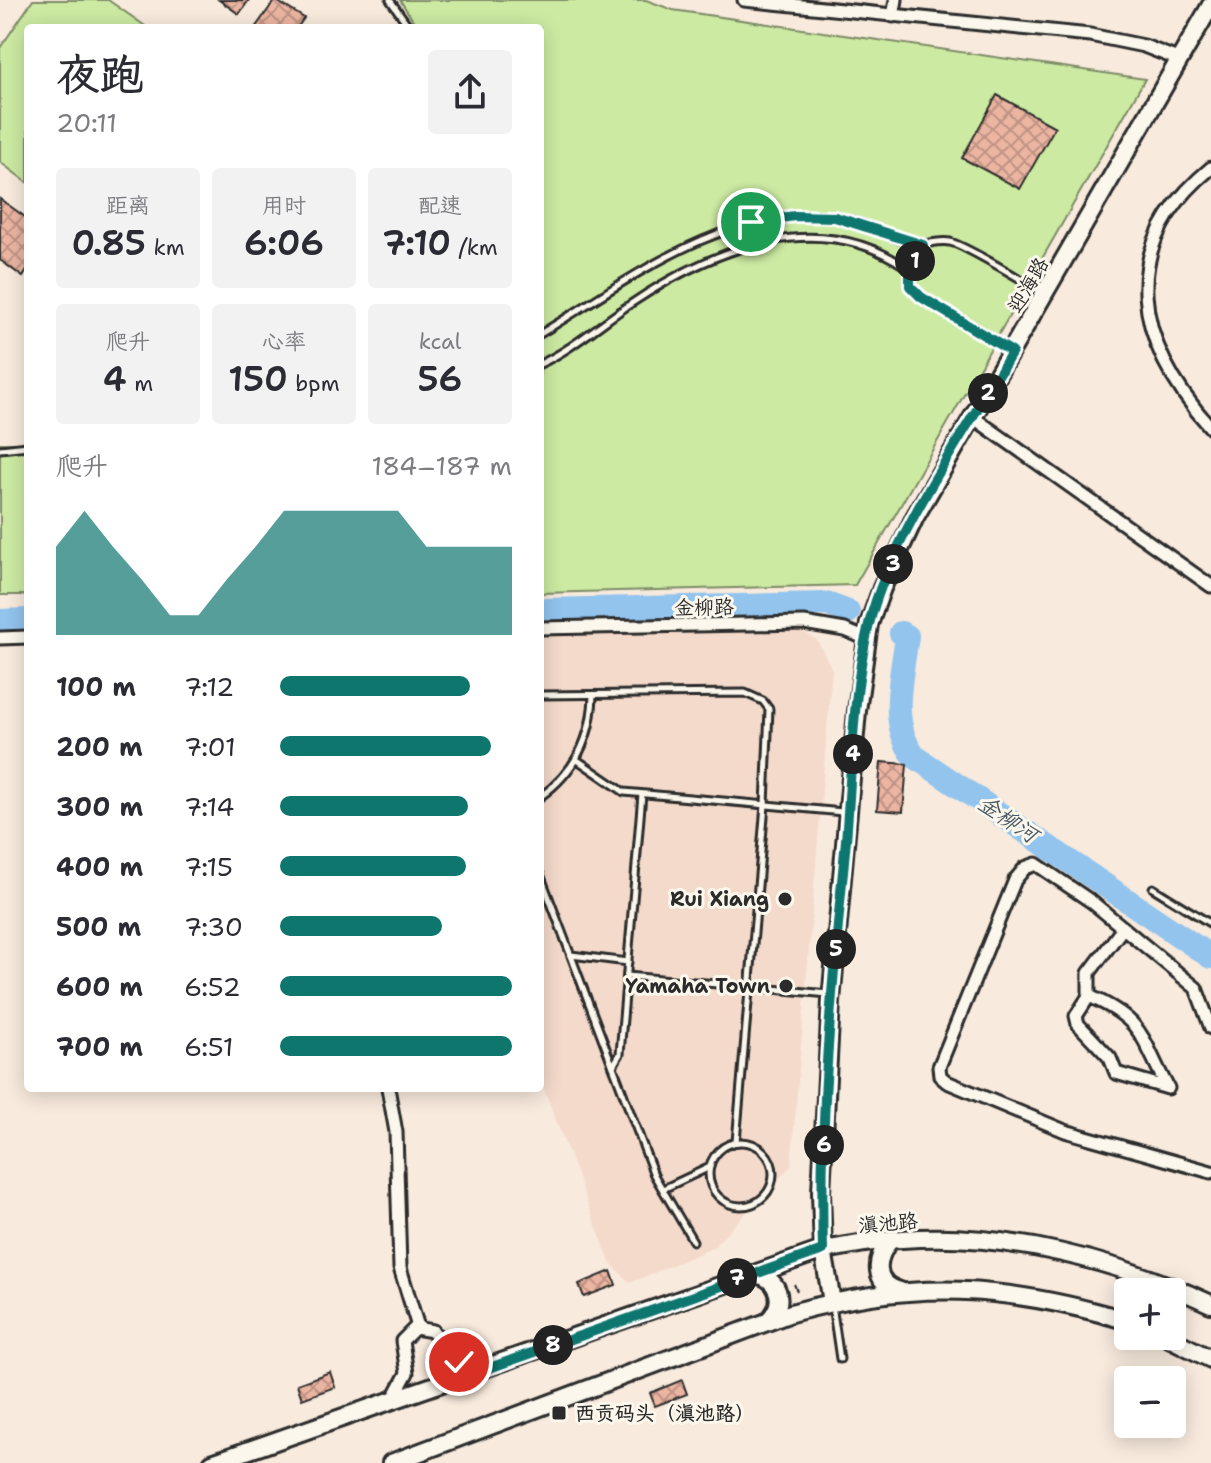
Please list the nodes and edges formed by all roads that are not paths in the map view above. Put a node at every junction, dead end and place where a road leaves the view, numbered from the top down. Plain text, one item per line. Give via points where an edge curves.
1 (390, 0) edge
2 (744, 0) edge
3 (896, 0) edge
4 (1211, 5) edge
5 (893, 16) junction
6 (407, 24) edge
7 (1180, 60) junction
8 (1211, 168) edge
9 (923, 245) junction
10 (910, 270) junction
11 (1046, 293) junction
12 (544, 332) edge
13 (1012, 352) junction
14 (544, 362) edge
15 (974, 418) junction
16 (1211, 428) edge
17 (24, 446) edge
18 (0, 449) edge
19 (1211, 586) edge
20 (544, 628) edge
21 (24, 637) edge
22 (0, 638) edge
23 (867, 639) junction
24 (544, 695) edge
25 (593, 695) junction
26 (576, 759) junction
27 (544, 793) edge
28 (642, 794) junction
29 (765, 805) junction
30 (848, 812) junction
31 (544, 884) edge
32 (1153, 888) dead end
33 (1211, 924) edge
34 (1123, 928) junction
35 (571, 955) junction
36 (628, 962) junction
37 (627, 976) junction
38 (747, 987) junction
39 (832, 994) junction
40 (1089, 996) junction
41 (1211, 1028) edge
42 (613, 1066) junction
43 (389, 1092) edge
44 (736, 1142) junction
45 (710, 1167) junction
46 (1211, 1172) edge
47 (663, 1189) junction
48 (890, 1240) junction
49 (693, 1241) dead end
50 (823, 1250) junction
51 (748, 1274) junction
52 (900, 1291) junction
53 (832, 1302) junction
54 (1211, 1304) edge
55 (1114, 1317) edge
56 (767, 1322) junction
57 (418, 1327) junction
58 (1186, 1346) edge
59 (840, 1359) dead end
60 (1211, 1359) edge
61 (481, 1371) junction
62 (391, 1402) junction
63 (212, 1463) edge
64 (391, 1463) edge

1 - 6 lane
2 - 5 street
3 - 5 street
4 - 7 main road, 迎海路
5 - 7 street via 1090,35
7 - 11 main road, 迎海路
8 - 16 street via 1193,183 1158,235 1143,295 1163,360
9 - 10 lane
9 - 11 lane via 951,243
9 - 12 lane via 835,217 751,222 676,252
10 - 13 lane via 910,286 921,297
10 - 14 lane via 892,257 832,238 757,242 686,270
11 - 13 main road, 迎海路
13 - 15 main road, 迎海路
15 - 19 street
15 - 23 main road, 迎海路 via 915,517 882,588
17 - 18 lane
20 - 23 street, 金柳路 via 804,623
21 - 22 street
23 - 30 main road, 迎海路
24 - 25 lane
25 - 26 lane via 591,721
25 - 29 lane via 756,696 770,714
26 - 27 lane
26 - 28 lane via 624,792
28 - 29 lane
28 - 36 lane
29 - 30 lane
29 - 38 lane
30 - 39 main road, 迎海路
31 - 35 lane
32 - 33 lane
34 - 40 street via 1089,973
34 - 41 street via 1196,988
34 - 46 street via 1050,871 1036,864 1025,868 1015,880 939,1067 940,1076 1065,1131
35 - 36 lane
35 - 42 lane
36 - 37 lane
37 - 38 lane
37 - 42 lane via 620,1054
38 - 39 lane
38 - 44 lane
39 - 50 main road, 迎海路 via 821,1192
40 - 40 street via 1076,1016 1078,1024 1110,1058 1116,1073 1168,1088 1137,1025 1119,1009
42 - 47 lane
43 - 57 street via 396,1132 400,1268
44 - 45 lane via 717,1153
44 - 45 lane via 752,1144 770,1159 773,1182 766,1195 745,1206 723,1201 713,1190
45 - 47 lane
47 - 49 lane
48 - 50 main road, 滇池路
48 - 52 main road via 877,1267 887,1285
48 - 54 main road, 滇池路 via 1012,1243 1146,1275
50 - 51 main road, 滇池路
50 - 53 main road, 迎海路
51 - 56 main road via 769,1279 778,1290 779,1305
51 - 61 main road, 滇池路
52 - 53 main road
52 - 55 main road via 997,1291
53 - 56 main road
53 - 59 lane
56 - 64 main road
57 - 61 street via 437,1334 459,1362
57 - 62 street via 402,1341 407,1373
58 - 60 main road
61 - 62 main road, 滇池路
62 - 63 main road, 滇池路

